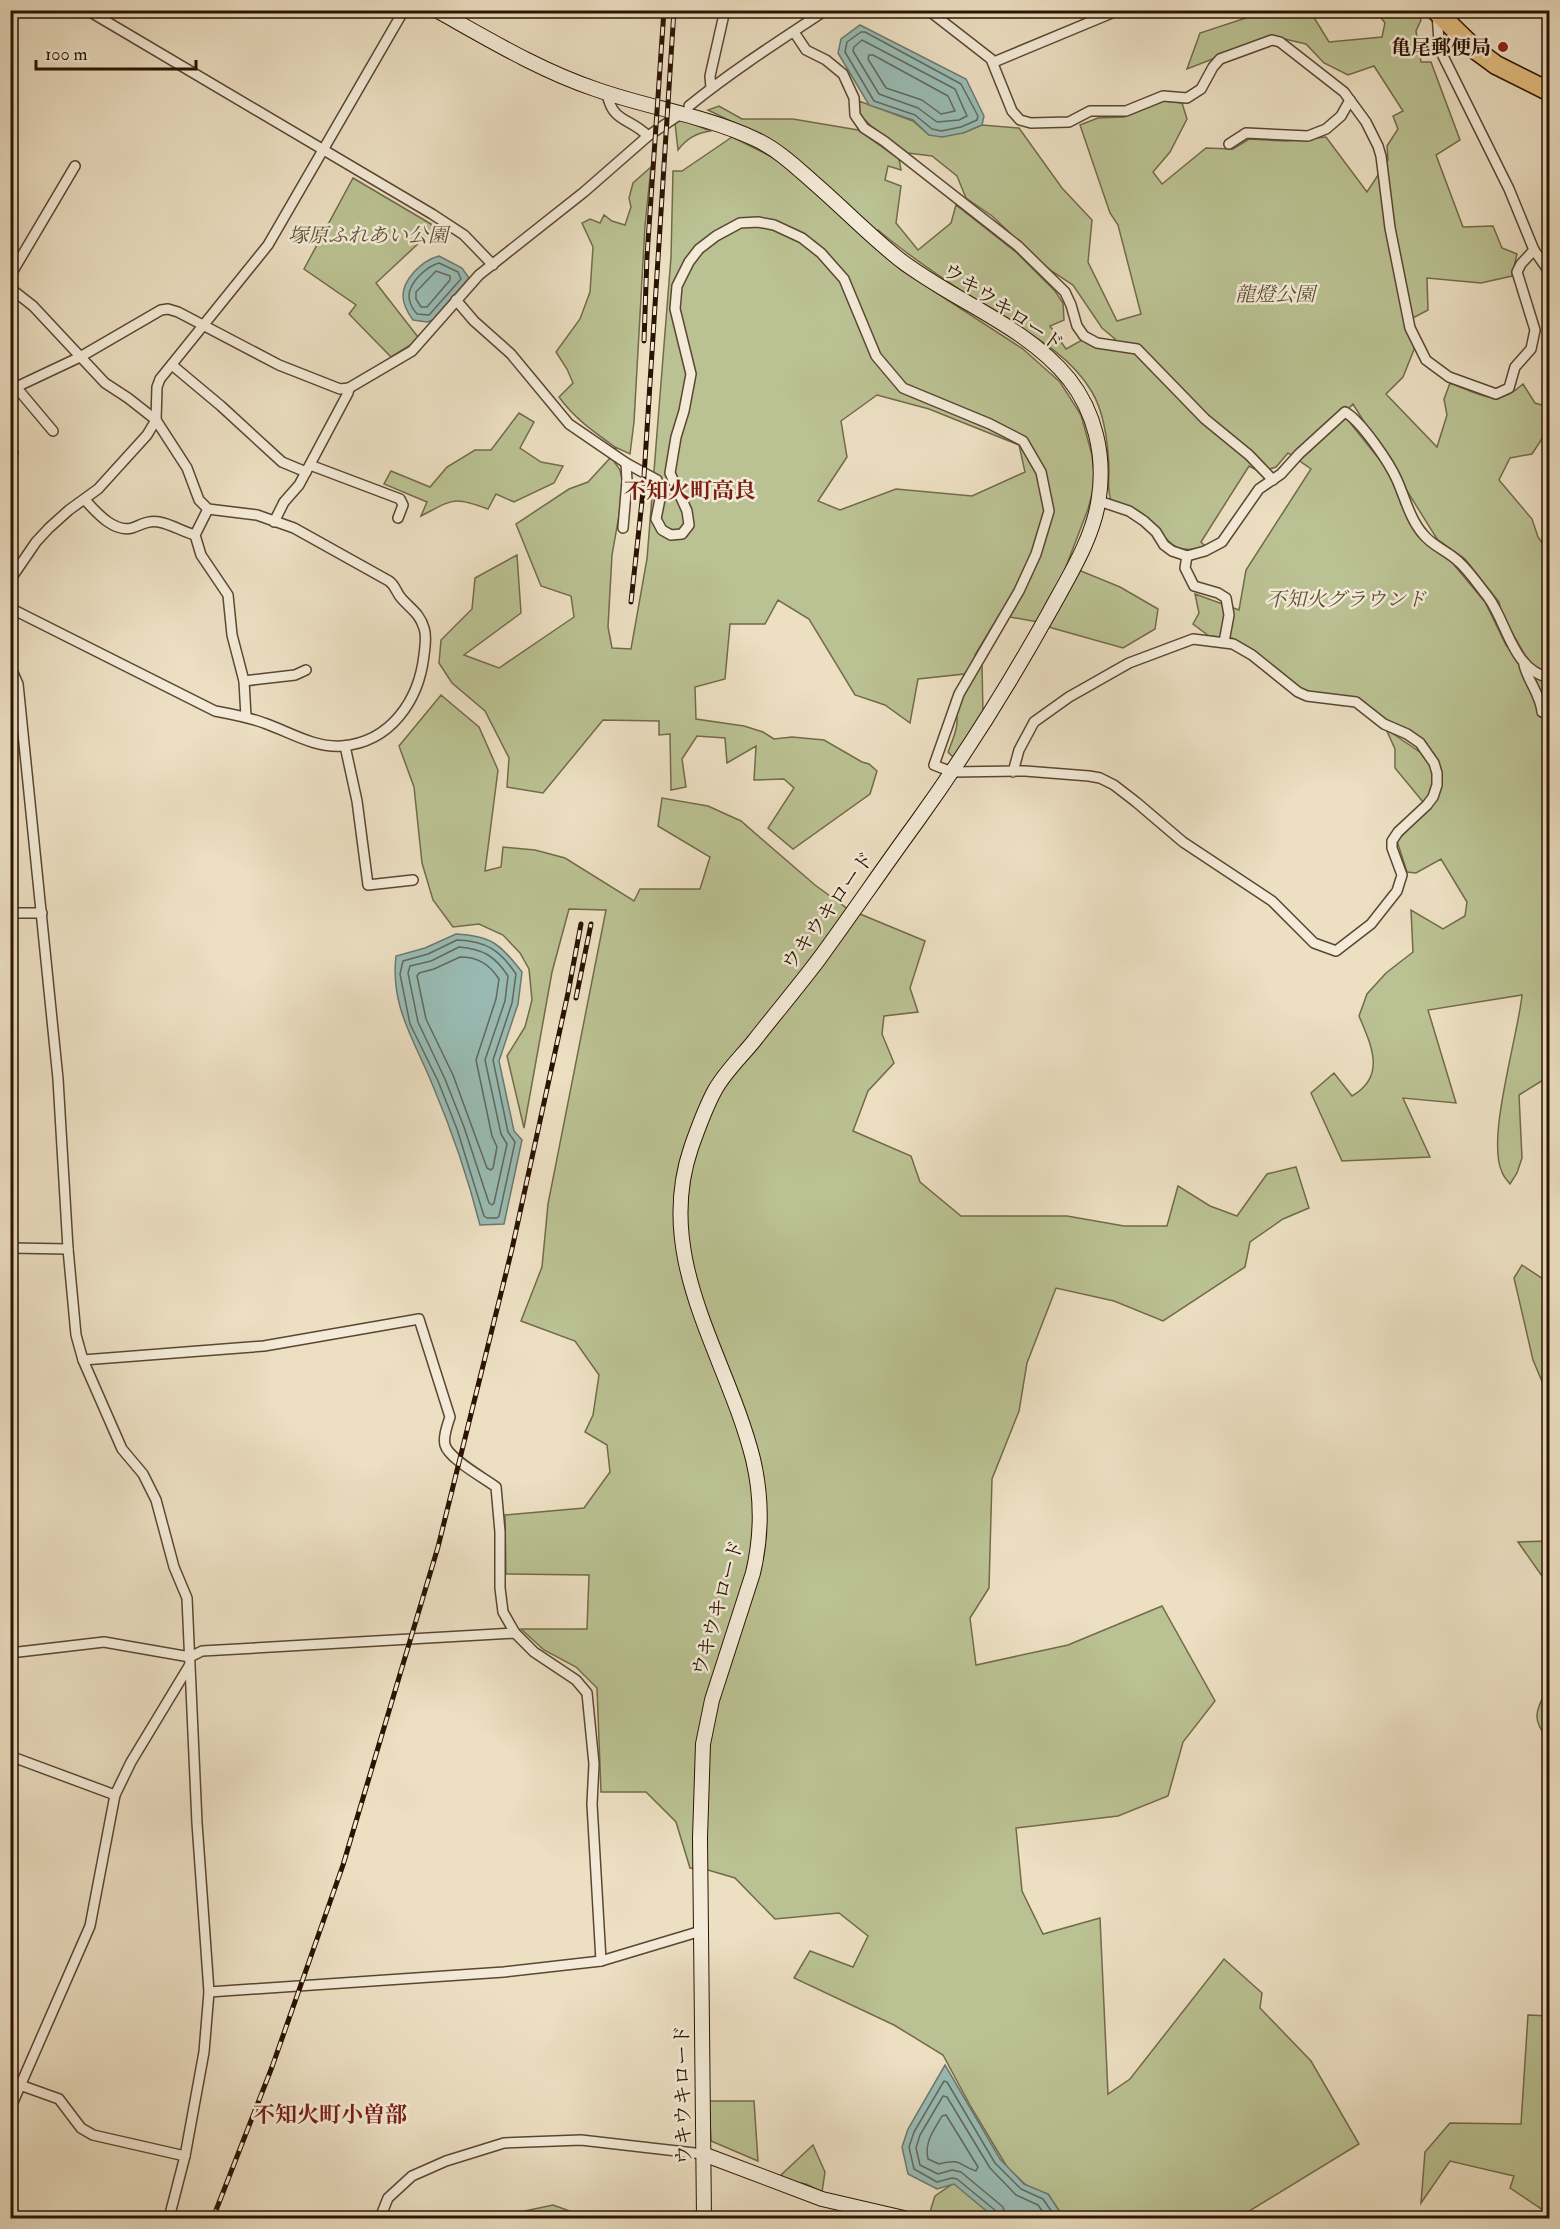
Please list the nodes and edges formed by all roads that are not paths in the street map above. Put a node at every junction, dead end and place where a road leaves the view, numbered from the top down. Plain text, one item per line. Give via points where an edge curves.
1 (87, 10) edge
2 (404, 10) edge
3 (436, 10) edge
4 (724, 10) edge
5 (826, 10) edge
6 (928, 10) edge
7 (1119, 10) edge
8 (1436, 11) edge
9 (794, 32) junction
10 (994, 62) junction
11 (711, 88) junction
12 (1550, 92) edge
13 (607, 94) junction
14 (1350, 100) junction
15 (689, 106) dead end
16 (676, 117) dead end
17 (648, 136) junction
18 (1229, 144) dead end
19 (324, 150) junction
20 (75, 166) dead end
21 (1533, 250) junction
22 (493, 265) junction
23 (1550, 273) edge
24 (10, 276) edge
25 (10, 288) edge
26 (456, 300) junction
27 (202, 326) junction
28 (80, 357) junction
29 (172, 365) junction
30 (13, 388) edge
31 (349, 388) junction
32 (156, 420) junction
33 (54, 431) dead end
34 (10, 447) edge
35 (10, 457) edge
36 (626, 463) junction
37 (308, 468) junction
38 (1273, 480) junction
39 (85, 500) junction
40 (1099, 501) junction
41 (208, 509) junction
42 (398, 518) dead end
43 (274, 522) junction
44 (623, 528) dead end
45 (195, 535) junction
46 (1187, 556) junction
47 (10, 580) edge
48 (10, 608) edge
49 (1224, 642) junction
50 (1523, 662) junction
51 (10, 666) edge
52 (306, 670) dead end
53 (1550, 678) edge
54 (244, 681) junction
55 (1542, 712) dead end
56 (246, 717) junction
57 (345, 746) junction
58 (952, 772) junction
59 (1013, 772) junction
60 (413, 880) dead end
61 (10, 913) edge
62 (42, 913) junction
63 (10, 1248) edge
64 (68, 1249) junction
65 (83, 1360) junction
66 (515, 1633) junction
67 (10, 1653) edge
68 (189, 1661) junction
69 (10, 1756) edge
70 (115, 1795) junction
71 (701, 1931) junction
72 (601, 1961) junction
73 (209, 1992) junction
74 (20, 2085) junction
75 (10, 2109) edge
76 (703, 2154) junction
77 (184, 2156) junction
78 (169, 2218) edge
79 (380, 2218) edge
80 (704, 2218) edge
81 (904, 2218) edge

1 - 19 street
2 - 19 street
3 - 13 street, ウキウキロード via 524,59
4 - 11 street
5 - 9 street
6 - 10 street
7 - 10 street
8 - 12 highway via 1496,65
8 - 21 street via 1443,56 1509,189
9 - 11 street
9 - 38 street via 806,50 843,74 854,98 855,115 864,128 1018,246 1065,292 1084,336 1097,343 1137,350 1204,419 1250,455
10 - 14 street via 1012,111 1020,120 1031,123 1069,122 1090,111 1126,111 1163,96 1187,98 1201,89 1220,59 1272,40 1280,42
11 - 15 street
13 - 17 street via 615,115
13 - 40 street, ウキウキロード via 693,116 773,149 925,278 1038,349 1070,381 1086,406 1100,446
14 - 18 street via 1341,116 1326,129 1308,136 1246,133
14 - 21 street via 1366,122 1381,156 1390,228 1410,328 1426,360 1449,377 1496,394 1509,388 1515,367 1531,349 1534,330 1517,272
16 - 17 street
17 - 22 street
19 - 22 street via 464,235
19 - 27 street via 268,245
20 - 24 street
21 - 23 street
22 - 26 street
25 - 28 street via 33,306
26 - 31 street via 412,351
26 - 36 street via 511,354 569,424
27 - 28 street via 178,312 161,310
27 - 29 street
27 - 31 street via 296,372 340,389
28 - 30 street
28 - 32 street via 111,388
29 - 32 street via 157,387
29 - 37 street via 282,462
30 - 33 street
31 - 37 street
32 - 39 street via 131,455
32 - 41 street via 188,468 199,500
34 - 35 street
36 - 44 street
36 - 58 street via 657,480 660,499 656,519 662,530 671,535 682,534 689,525 687,511 670,473 691,374 675,309 677,286 699,249 740,223 774,225 802,238 821,253 844,279 876,356 903,388 1023,441 1041,472 1049,511 1036,554 1018,591 959,694 934,765
37 - 42 street via 400,499 403,505
37 - 43 street
38 - 46 street via 1259,489 1222,542
38 - 50 street via 1345,412 1352,416 1396,478 1423,534 1459,562 1487,596
39 - 45 street via 121,529 159,522
39 - 47 street via 36,542
40 - 46 street via 1144,520 1172,551
40 - 58 street, ウキウキロード via 1068,578 1010,681
41 - 43 street via 244,513
41 - 45 street
43 - 57 street via 310,536 389,581 419,616 424,628 423,662 410,703 381,734
45 - 54 street via 201,555 228,595 232,635
46 - 49 street via 1185,568 1194,586 1226,598 1229,615
48 - 56 street via 214,711
49 - 59 street via 1193,639 1129,663 1069,697 1034,722
49 - 59 street via 1252,655 1298,692 1356,702 1383,724 1420,743 1434,763 1437,785 1433,797 1392,841 1402,875 1397,891 1371,924 1336,951 1314,943 1272,901 1183,842 1114,785 1089,776
50 - 53 street via 1532,672
50 - 55 street
51 - 62 street via 18,684
52 - 54 street via 295,675
54 - 56 street
56 - 57 street via 302,739
57 - 60 street via 368,885
58 - 59 street
58 - 71 street, ウキウキロード via 819,959 721,1081 701,1120 687,1165 681,1214 683,1253 695,1299 744,1429 759,1496 760,1524 753,1573 712,1700 703,1744
61 - 62 street
62 - 64 street via 58,1078
63 - 64 street
64 - 65 street via 76,1335
65 - 66 street via 264,1346 419,1319 450,1418 445,1444 450,1454 496,1487 503,1612
65 - 68 street via 122,1449 143,1474 156,1500 174,1567 187,1598
66 - 68 street via 202,1651
66 - 72 street via 587,1693 594,1764 592,1804
67 - 68 street via 104,1642
68 - 70 street
68 - 73 street
69 - 70 street
70 - 74 street via 90,1926
71 - 72 street
71 - 76 street, ウキウキロード
72 - 73 street via 504,1972
73 - 77 street via 204,2052
74 - 75 street
74 - 77 street via 59,2099 81,2128 93,2135
76 - 79 street via 580,2140 504,2143 412,2176 388,2198
76 - 80 street, ウキウキロード
76 - 81 street via 822,2199
77 - 78 street

